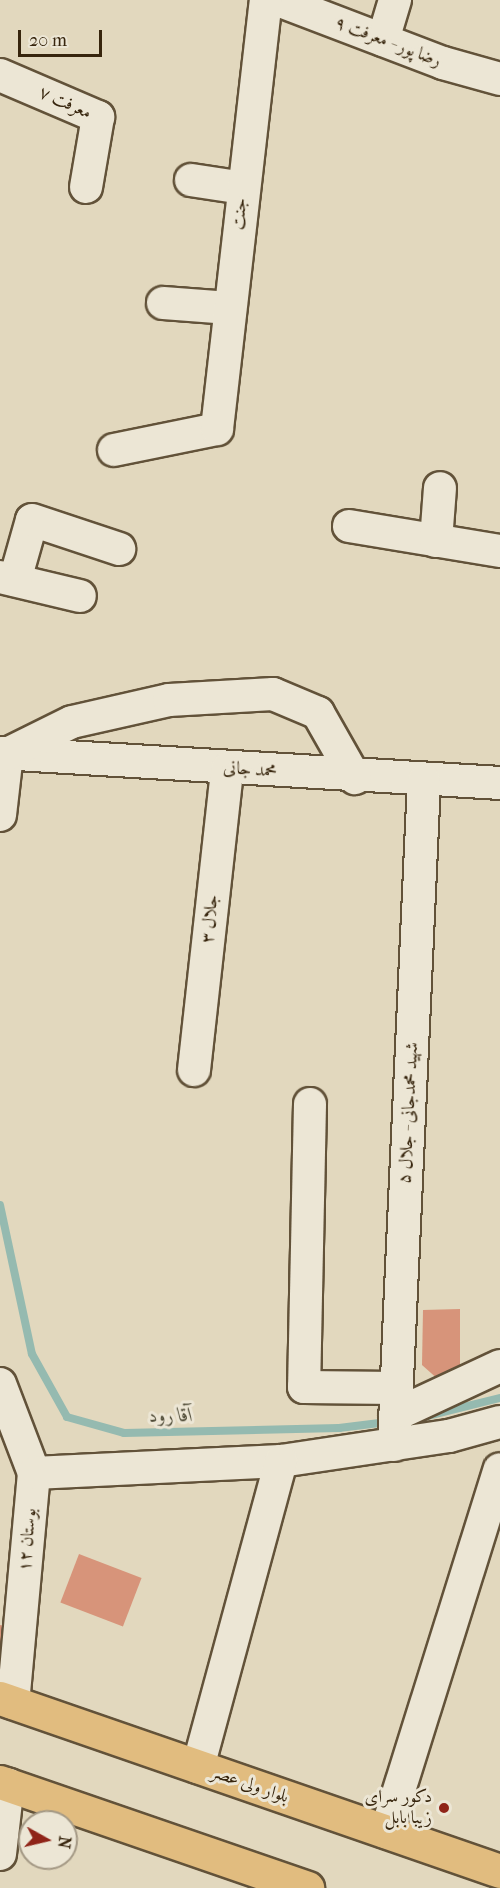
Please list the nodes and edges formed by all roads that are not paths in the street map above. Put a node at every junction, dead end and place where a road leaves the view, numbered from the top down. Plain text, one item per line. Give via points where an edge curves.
1 (266, 0) edge
2 (278, 0) edge
3 (395, 0) edge
4 (383, 40) junction
5 (0, 75) edge
6 (500, 79) edge
7 (191, 180) dead end
8 (86, 187) dead end
9 (243, 188) junction
10 (163, 303) dead end
11 (230, 308) junction
12 (114, 450) dead end
13 (440, 488) dead end
14 (349, 526) dead end
15 (436, 541) junction
16 (119, 549) dead end
17 (500, 551) edge
18 (7, 578) edge
19 (80, 596) dead end
20 (4, 753) edge
21 (227, 769) junction
22 (355, 778) junction
23 (424, 781) junction
24 (500, 783) edge
25 (0, 815) edge
26 (194, 1070) dead end
27 (310, 1104) dead end
28 (500, 1365) edge
29 (0, 1384) edge
30 (395, 1416) junction
31 (500, 1422) edge
32 (281, 1461) junction
33 (500, 1469) edge
34 (34, 1473) junction
35 (6, 1700) edge
36 (198, 1767) junction
37 (4, 1783) edge
38 (387, 1832) junction
39 (0, 1854) edge
40 (500, 1871) edge
41 (307, 1888) edge

1 - 9 street, جنت
2 - 4 street, رضا پور - معرفت ۹
3 - 4 street
4 - 6 street, رضا پور - معرفت ۹
5 - 8 street, معرفت ۷ via 98,117
7 - 9 street
9 - 11 street, جنت
10 - 11 street
11 - 12 street, جنت via 217,429
13 - 15 street
14 - 15 street
15 - 17 street
16 - 18 street via 32,520
18 - 19 street
20 - 21 street, محمد جانی
20 - 22 street via 72,722 169,700 273,694 318,713
20 - 25 street
21 - 22 street, محمد جانی
21 - 26 street, جلال ۳
22 - 23 street, محمد جانی
23 - 24 street, محمد جانی
23 - 30 street, شهید محمدجانی - جلال ۵
27 - 30 street via 304,1387
28 - 30 street
29 - 34 street, بوستان ۱۲
30 - 31 street
30 - 32 street
32 - 34 street
32 - 36 street
33 - 38 street
34 - 35 street, بوستان ۱۲
35 - 36 main road, بلوار ولی عصر
36 - 38 main road, بلوار ولی عصر
37 - 39 street
37 - 41 main road
38 - 40 main road, بلوار ولی عصر

